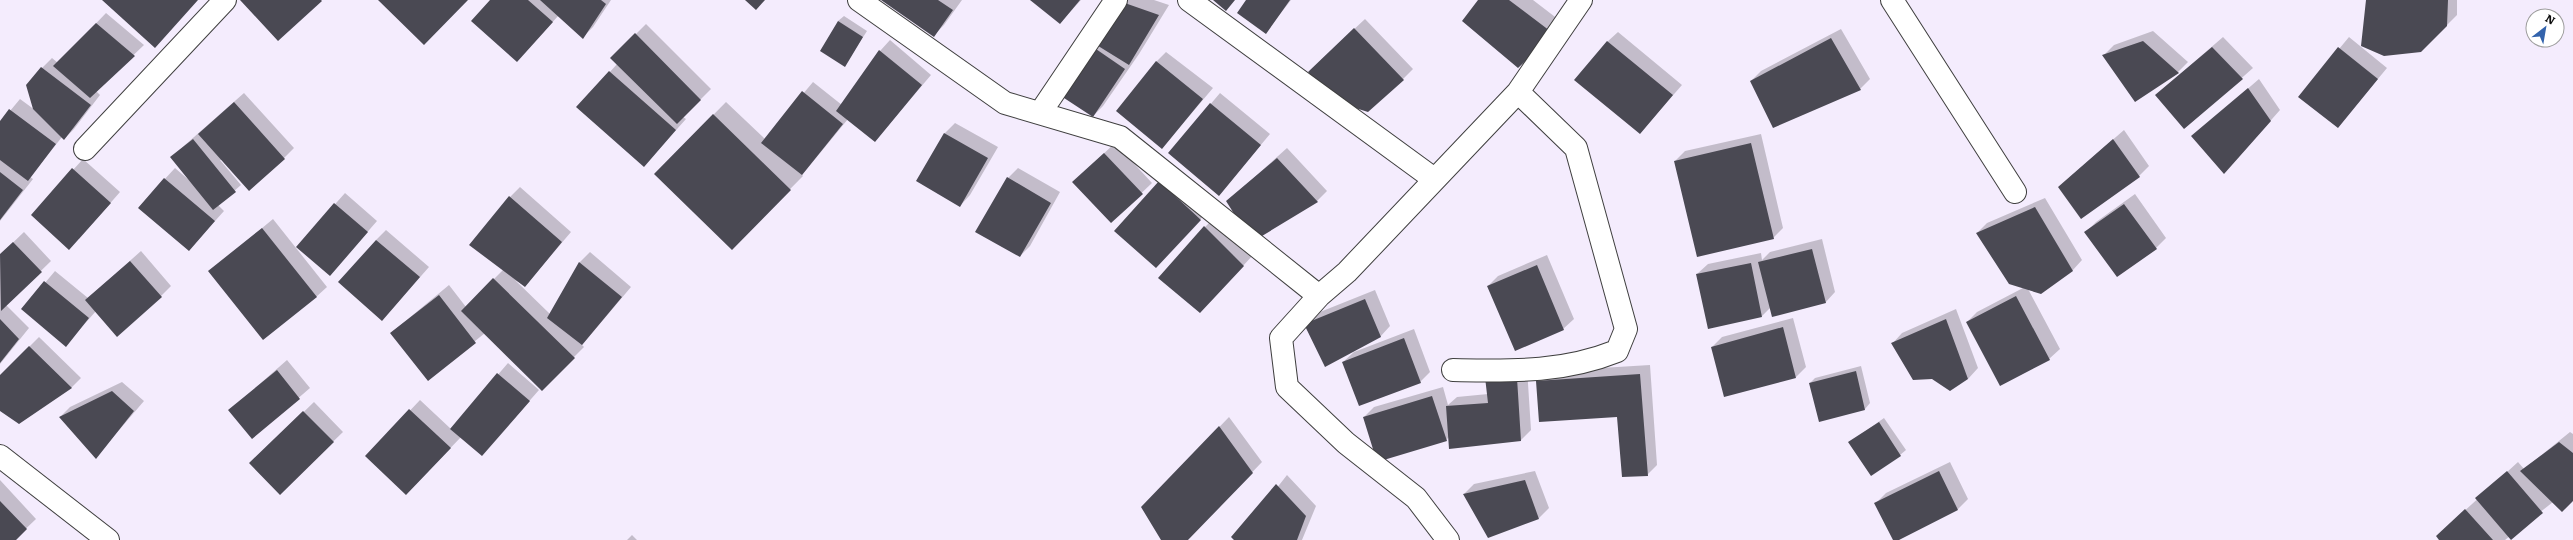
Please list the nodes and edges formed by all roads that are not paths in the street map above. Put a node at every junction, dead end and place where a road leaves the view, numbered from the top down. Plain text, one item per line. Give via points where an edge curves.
1 (225, 0) edge
2 (859, 0) edge
3 (1116, 0) edge
4 (1189, 0) edge
5 (1581, 0) edge
6 (1892, 0) edge
7 (1518, 92) junction
8 (1040, 113) junction
9 (84, 149) dead end
10 (1434, 180) junction
11 (2015, 192) dead end
12 (1319, 296) junction
13 (1453, 370) dead end
14 (0, 456) edge
15 (108, 540) edge
16 (1448, 540) edge

1 - 9 street
2 - 8 street via 1005,103
3 - 8 street
4 - 10 street
5 - 7 street
6 - 11 street
7 - 10 street
7 - 13 street via 1576,148 1626,329 1617,351 1593,361 1532,371
8 - 12 street via 1120,137
10 - 12 street via 1347,272
12 - 16 street via 1281,338 1287,387 1346,443 1416,498
14 - 15 street

